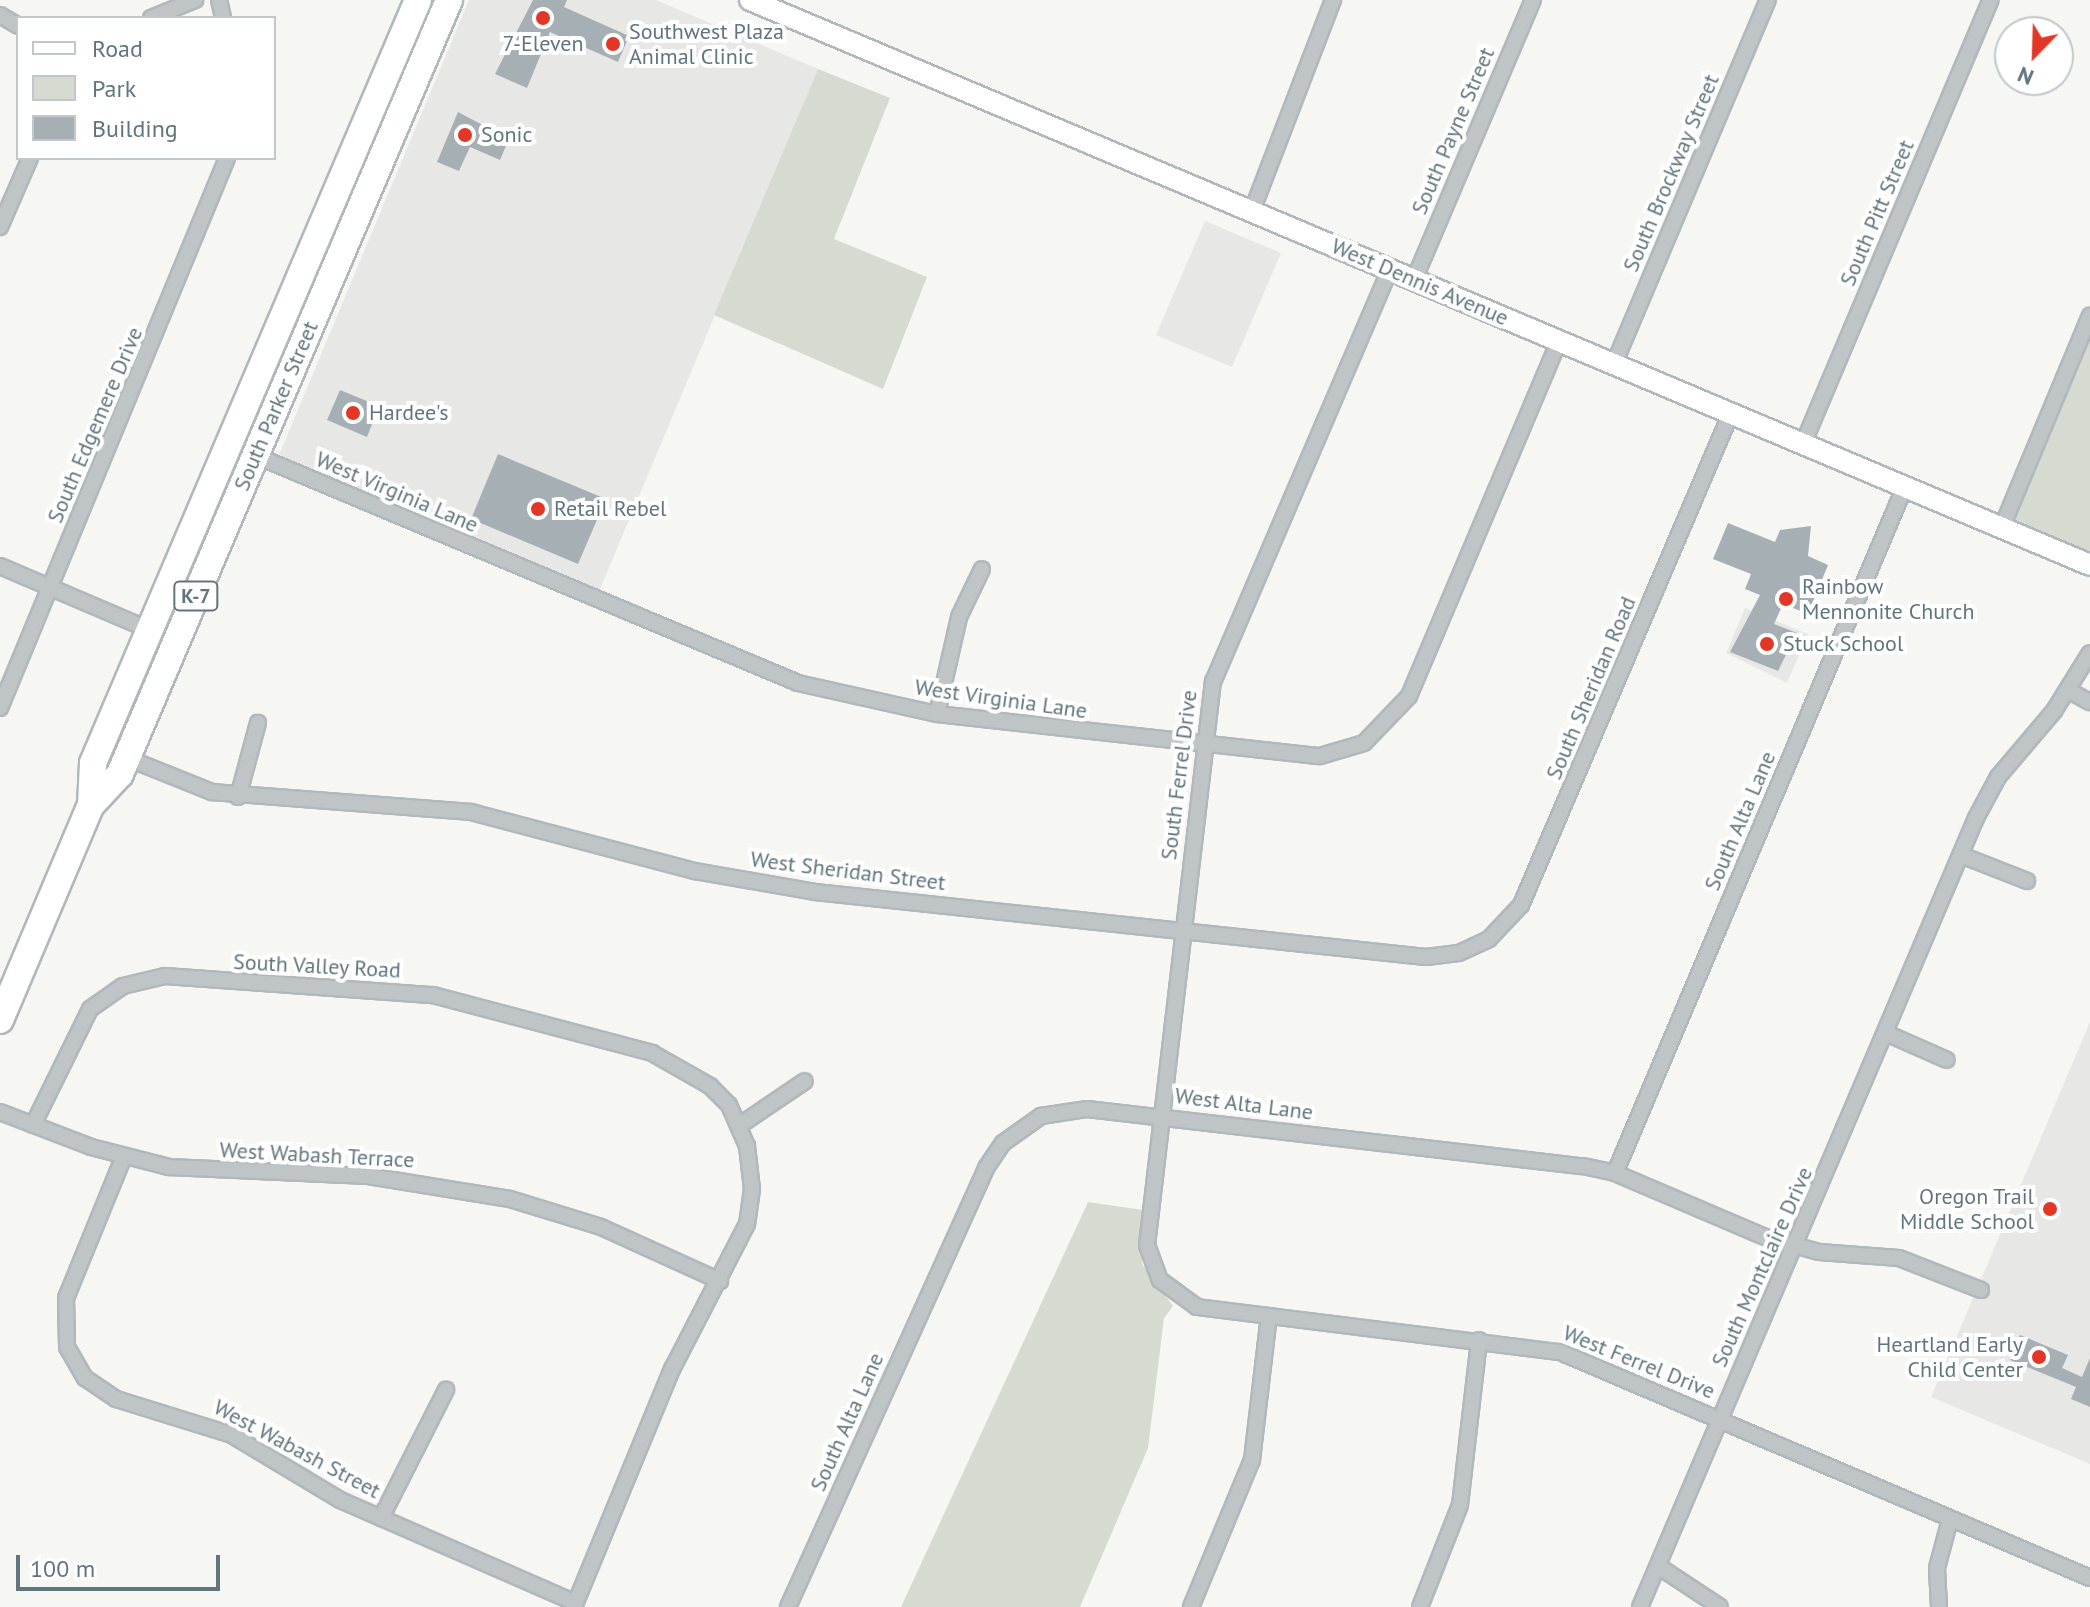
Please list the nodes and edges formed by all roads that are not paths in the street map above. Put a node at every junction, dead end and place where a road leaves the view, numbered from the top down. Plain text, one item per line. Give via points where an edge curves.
1 (195, 0) edge
2 (418, 0) edge
3 (449, 0) edge
4 (750, 0) edge
5 (1333, 0) edge
6 (1533, 0) edge
7 (1768, 0) edge
8 (1991, 0) edge
9 (156, 16) edge
10 (29, 160) edge
11 (226, 160) edge
12 (1252, 211) junction
13 (0, 227) edge
14 (1390, 269) junction
15 (1414, 280) junction
16 (2090, 316) edge
17 (1559, 341) junction
18 (1614, 364) junction
19 (1731, 413) junction
20 (229, 444) junction
21 (1803, 444) junction
22 (255, 455) junction
23 (1905, 486) junction
24 (2002, 527) junction
25 (2090, 565) edge
26 (0, 566) edge
27 (982, 569) dead end
28 (51, 588) junction
29 (150, 630) junction
30 (2090, 653) edge
31 (2068, 690) junction
32 (2090, 702) edge
33 (0, 708) edge
34 (937, 714) junction
35 (258, 723) dead end
36 (1203, 745) junction
37 (127, 758) junction
38 (238, 797) junction
39 (91, 805) junction
40 (1961, 855) junction
41 (2027, 881) dead end
42 (1183, 930) junction
43 (1459, 953) joint
44 (0, 1020) edge
45 (1888, 1034) junction
46 (1947, 1060) dead end
47 (805, 1081) dead end
48 (0, 1112) edge
49 (1161, 1117) junction
50 (33, 1125) junction
51 (740, 1125) junction
52 (124, 1156) junction
53 (1615, 1173) junction
54 (1149, 1225) joint
55 (1796, 1247) junction
56 (946, 1256) joint
57 (720, 1281) junction
58 (1981, 1290) dead end
59 (1269, 1316) junction
60 (1479, 1340) junction
61 (446, 1390) dead end
62 (1720, 1418) junction
63 (381, 1518) junction
64 (1950, 1519) junction
65 (1658, 1566) junction
66 (2090, 1578) edge
67 (575, 1605) edge
68 (788, 1607) edge
69 (1191, 1607) edge
70 (1420, 1607) edge
71 (1640, 1607) edge
72 (1720, 1607) edge
73 (1939, 1607) edge

1 - 9 street
2 - 20 highway, South Parker Street / K-7
3 - 22 highway, South Parker Street / K-7
4 - 12 street, West Dennis Avenue
5 - 12 street
6 - 15 street, South Payne Street
7 - 18 street, South Brockway Street
8 - 21 street, South Pitt Street
10 - 13 street
11 - 28 street, South Edgemere Drive
12 - 14 street, West Dennis Avenue
14 - 15 street, West Dennis Avenue
14 - 36 street, South Ferrel Drive via 1213,681
15 - 17 street, West Dennis Avenue
16 - 24 street
17 - 18 street, West Dennis Avenue
17 - 36 street, West Virginia Lane via 1397,714 1364,743 1320,756
18 - 19 street, West Dennis Avenue
19 - 21 street, West Dennis Avenue
19 - 43 street, South Sheridan Road via 1521,905 1489,939
20 - 22 street, West Virginia Lane
20 - 29 highway, South Parker Street / K-7
21 - 23 street, West Dennis Avenue
22 - 34 street, West Virginia Lane via 766,672 868,702
22 - 37 highway, South Parker Street / K-7
23 - 24 street, West Dennis Avenue
23 - 53 street, South Alta Lane
24 - 25 street, West Dennis Avenue
26 - 28 street
27 - 34 street via 959,617
28 - 29 street
28 - 33 street, South Edgemere Drive
29 - 39 highway, South Parker Street / K-7 via 93,763
30 - 31 street, South Montclaire Drive
31 - 32 street
31 - 40 street, South Montclaire Drive via 1998,777
34 - 36 street, West Virginia Lane
35 - 38 street
36 - 42 street, South Ferrel Drive
37 - 38 street, West Sheridan Street
37 - 39 highway, South Parker Street / K-7
38 - 42 street, West Sheridan Street via 431,806 750,882
39 - 44 highway, South Parker Street / K-7
40 - 41 street
40 - 45 street, South Montclaire Drive
42 - 43 street, West Sheridan Street via 1426,957
42 - 49 street, South Ferrel Drive
45 - 46 street
45 - 55 street, South Montclaire Drive
47 - 51 street
48 - 50 street, West Wabash Terrace
49 - 53 street, West Alta Lane
49 - 54 street, South Ferrel Drive
49 - 56 street, West Alta Lane via 1069,1109 1020,1128 986,1168
50 - 51 street, South Valley Road via 90,1009 123,986 165,976 272,988 371,987 471,1004 669,1059 710,1086
50 - 52 street, West Wabash Terrace
51 - 57 street, South Valley Road via 751,1167 750,1211
52 - 57 street, West Wabash Terrace via 212,1172 368,1176 459,1188 601,1227
52 - 63 street, West Wabash Street via 66,1298 63,1325 77,1368 116,1399 232,1435
53 - 55 street
54 - 59 street, West Ferrel Drive via 1151,1263 1176,1297 1197,1307
55 - 58 street via 1899,1258
55 - 62 street, South Montclaire Drive
56 - 68 street, South Alta Lane
57 - 67 street, South Valley Road via 660,1396
59 - 60 street, West Ferrel Drive
59 - 69 street via 1252,1460
60 - 62 street, West Ferrel Drive via 1560,1352
60 - 70 street via 1460,1505
61 - 63 street
62 - 64 street, West Ferrel Drive
62 - 65 street, South Montclaire Drive
63 - 67 street, West Wabash Street
64 - 66 street, West Ferrel Drive
64 - 73 street via 1937,1568
65 - 71 street, South Montclaire Drive
65 - 72 street

